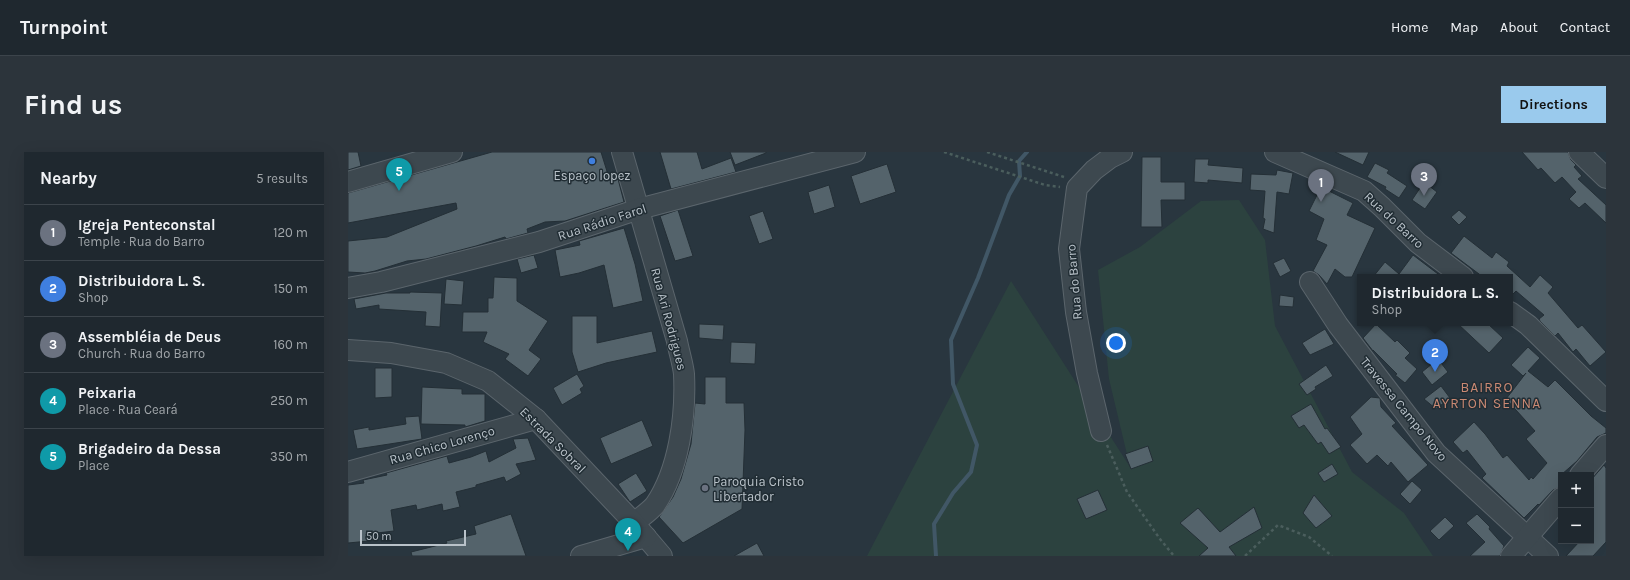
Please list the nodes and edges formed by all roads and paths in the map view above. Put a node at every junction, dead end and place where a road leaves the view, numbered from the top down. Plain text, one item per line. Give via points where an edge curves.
1 (452, 152) edge
2 (622, 152) edge
3 (855, 152) edge
4 (944, 152) edge
5 (987, 152) edge
6 (1122, 152) edge
7 (1276, 152) edge
8 (1579, 152) edge
9 (1606, 178) edge
10 (348, 182) edge
11 (1080, 186) junction
12 (639, 209) junction
13 (1459, 274) edge
14 (1310, 282) dead end
15 (348, 288) edge
16 (1513, 314) edge
17 (348, 350) edge
18 (1606, 401) edge
19 (536, 419) junction
20 (1101, 432) joint
21 (1606, 445) edge
22 (348, 472) edge
23 (1583, 472) edge
24 (1558, 502) edge
25 (640, 530) junction
26 (1528, 537) junction
27 (581, 556) edge
28 (662, 556) edge
29 (1174, 556) edge
30 (1245, 556) edge
31 (1332, 556) edge
32 (1511, 556) edge
33 (1548, 556) edge

1 - 10 street
2 - 12 street, Rua Ari Rodrigues
3 - 12 street, Rua Rádio Farol
4 - 11 path via 1046,185
5 - 11 path
6 - 11 street via 1094,170
7 - 13 street, Rua do Barro via 1364,191 1418,243
8 - 9 street
11 - 20 street, Rua do Barro via 1069,249 1076,312
12 - 15 street, Rua Rádio Farol via 539,242
12 - 25 street, Rua Ari Rodrigues via 684,373 684,404 676,458 668,480
14 - 26 street, Travessa Campo Novo via 1342,332 1436,453
16 - 18 street
17 - 19 street, Estrada Sobral via 391,353 446,363 488,381
19 - 22 street, Rua Chico Lorenço
19 - 25 street, Estrada Sobral
20 - 29 path via 1127,492
21 - 23 street
24 - 26 street
25 - 27 street
25 - 28 street, Estrada Sobral
26 - 32 street
26 - 33 street, Travessa Campo Novo
30 - 31 path via 1278,525 1309,537

